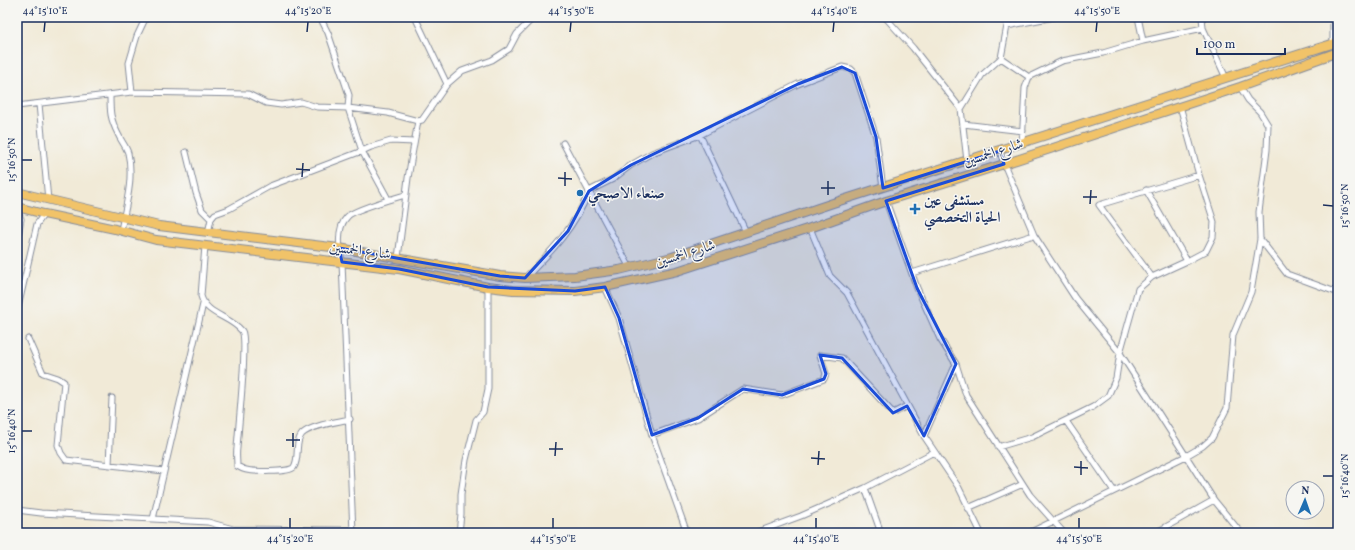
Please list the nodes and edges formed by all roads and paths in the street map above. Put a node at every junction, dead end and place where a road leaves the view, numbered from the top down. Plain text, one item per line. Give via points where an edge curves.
1 (146, 17) edge
2 (320, 17) edge
3 (415, 17) edge
4 (534, 17) edge
5 (884, 17) edge
6 (1005, 17) edge
7 (1054, 17) edge
8 (1138, 17) edge
9 (1202, 17) edge
10 (1333, 17) edge
11 (1007, 26) junction
12 (1203, 28) junction
13 (1143, 41) junction
14 (1335, 43) edge
15 (1338, 52) edge
16 (1001, 58) junction
17 (1029, 77) junction
18 (1226, 78) junction
19 (446, 84) junction
20 (1240, 87) junction
21 (132, 92) junction
22 (110, 95) junction
23 (39, 104) junction
24 (17, 106) edge
25 (1180, 106) junction
26 (348, 108) junction
27 (961, 109) junction
28 (418, 121) junction
29 (963, 124) junction
30 (1023, 131) junction
31 (700, 135) junction
32 (414, 142) junction
33 (563, 143) dead end
34 (1022, 144) junction
35 (1000, 151) junction
36 (186, 152) dead end
37 (362, 152) junction
38 (967, 161) junction
39 (1004, 164) junction
40 (1199, 175) junction
41 (883, 188) junction
42 (1146, 190) junction
43 (589, 191) junction
44 (17, 192) edge
45 (405, 195) junction
46 (388, 199) junction
47 (48, 200) junction
48 (886, 200) junction
49 (833, 203) junction
50 (17, 208) edge
51 (44, 214) junction
52 (839, 216) junction
53 (123, 219) junction
54 (211, 219) junction
55 (810, 228) junction
56 (120, 230) junction
57 (746, 232) junction
58 (208, 233) junction
59 (221, 235) junction
60 (1034, 235) junction
61 (1260, 239) junction
62 (17, 242) edge
63 (205, 246) junction
64 (220, 248) junction
65 (339, 248) junction
66 (398, 258) junction
67 (1187, 261) junction
68 (342, 262) junction
69 (630, 268) junction
70 (912, 273) junction
71 (575, 276) junction
72 (1152, 277) junction
73 (525, 278) junction
74 (488, 287) junction
75 (605, 287) junction
76 (1338, 289) edge
77 (575, 291) junction
78 (203, 304) junction
79 (17, 312) edge
80 (28, 339) dead end
81 (1120, 353) junction
82 (956, 364) junction
83 (112, 398) dead end
84 (907, 406) junction
85 (350, 419) junction
86 (1066, 421) junction
87 (652, 435) junction
88 (924, 436) junction
89 (998, 447) junction
90 (934, 452) junction
91 (1186, 456) junction
92 (109, 465) junction
93 (164, 471) junction
94 (1023, 484) junction
95 (865, 488) junction
96 (1114, 491) junction
97 (1214, 500) junction
98 (968, 508) junction
99 (17, 510) edge
100 (153, 519) junction
101 (1054, 520) junction
102 (233, 531) edge
103 (353, 532) edge
104 (458, 533) edge
105 (687, 533) edge
106 (755, 533) edge
107 (881, 533) edge
108 (981, 533) edge
109 (1029, 533) edge
110 (1064, 533) edge
111 (1155, 533) edge
112 (1241, 533) edge

1 - 21 street via 129,63
2 - 26 street via 349,95
3 - 19 street
4 - 19 street via 517,34 510,49 492,60 462,70
5 - 27 street via 913,48
6 - 11 street
7 - 11 street
8 - 13 street
9 - 12 street
10 - 14 street
11 - 16 street
12 - 13 street
12 - 18 street
13 - 17 street via 1103,53 1062,61
14 - 18 main road, شارع الخمسين
15 - 20 main road, شارع الخمسين
16 - 17 street
16 - 27 street via 982,75
17 - 30 street via 1025,88
18 - 34 main road, شارع الخمسين
19 - 28 street via 422,120
20 - 25 main road, شارع الخمسين
20 - 61 street via 1268,124 1259,212
21 - 22 street
21 - 26 street via 248,94 266,103 281,105 301,102 317,107
22 - 23 street
22 - 53 street via 110,113 130,163
23 - 24 street
23 - 47 street
25 - 39 main road, شارع الخمسين
25 - 40 street
26 - 28 street via 388,113
26 - 37 street
27 - 29 street
28 - 32 street
29 - 30 street
29 - 38 street
30 - 34 street
31 - 41 street via 798,84 842,67 851,69 855,73 876,137
31 - 43 street via 652,153 613,179
31 - 57 street
32 - 37 street via 391,141 371,146
32 - 45 street
33 - 43 street
34 - 35 main road, شارع الخمسين
35 - 38 main road, شارع الخمسين
35 - 39 street
36 - 54 street via 202,210
37 - 46 street
37 - 54 street via 270,186 215,214
38 - 41 main road, شارع الخمسين
39 - 48 main road, شارع الخمسين
39 - 60 street
40 - 42 street
40 - 67 street via 1214,222 1213,237 1206,251
41 - 49 main road, شارع الخمسين
42 - 67 street
42 - 72 street via 1099,205
43 - 69 street
43 - 73 street via 583,207 568,231
44 - 47 main road, شارع الخمسين
45 - 46 street
45 - 66 street
46 - 65 street via 347,215 341,225
47 - 53 main road, شارع الخمسين
48 - 52 main road, شارع الخمسين
48 - 70 street
49 - 52 main road
49 - 57 main road, شارع الخمسين
50 - 51 main road, شارع الخمسين
50 - 62 street via 21,219
51 - 56 main road, شارع الخمسين
51 - 79 street via 37,224
52 - 55 main road, شارع الخمسين
53 - 56 street
53 - 58 main road, شارع الخمسين
54 - 58 street
55 - 75 main road, شارع الخمسين via 677,271
55 - 84 street via 830,276 847,293
56 - 63 main road, شارع الخمسين via 156,240
57 - 69 main road, شارع الخمسين
58 - 59 main road, شارع الخمسين
59 - 64 main road
59 - 65 main road, شارع الخمسين
60 - 70 street
60 - 81 street via 1075,298
61 - 76 street via 1287,274 1333,291
61 - 91 street via 1251,292 1233,335 1227,408 1212,438
63 - 64 main road, شارع الخمسين
63 - 78 street via 201,296
64 - 68 main road, شارع الخمسين
65 - 66 main road, شارع الخمسين
65 - 68 street
66 - 73 main road, شارع الخمسين
67 - 72 street
68 - 74 main road, شارع الخمسين via 399,269
68 - 85 street
69 - 71 main road, شارع الخمسين
70 - 82 street via 940,339
71 - 73 main road, شارع الخمسين
71 - 77 main road
72 - 81 street via 1138,289
74 - 77 main road, شارع الخمسين
74 - 104 street via 488,389 483,412 476,420 466,460
75 - 77 main road, شارع الخمسين
75 - 87 street via 619,318
78 - 85 street via 242,332 244,337 237,466 244,470 291,470 295,466 298,442 302,434 309,429
78 - 93 street
80 - 92 street via 43,373 64,382 58,445 63,457 66,460
81 - 86 street via 1116,378 1108,396
81 - 91 street
82 - 88 street
82 - 89 street via 966,395
83 - 92 street
84 - 87 street via 893,412 842,358 820,355 826,374 824,379 782,395 743,389 698,418
84 - 88 street
85 - 103 street
86 - 89 street via 1032,437
86 - 96 street
87 - 105 street
88 - 90 street
89 - 94 street
90 - 95 street
90 - 98 street via 959,488
91 - 96 street
91 - 97 street
92 - 93 street
93 - 100 street
94 - 98 street
94 - 101 street
95 - 106 street
95 - 107 street
96 - 101 street
97 - 111 street
97 - 112 street
98 - 108 street
99 - 100 street
100 - 102 street via 208,522
101 - 109 street
101 - 110 street
102 - 103 street

